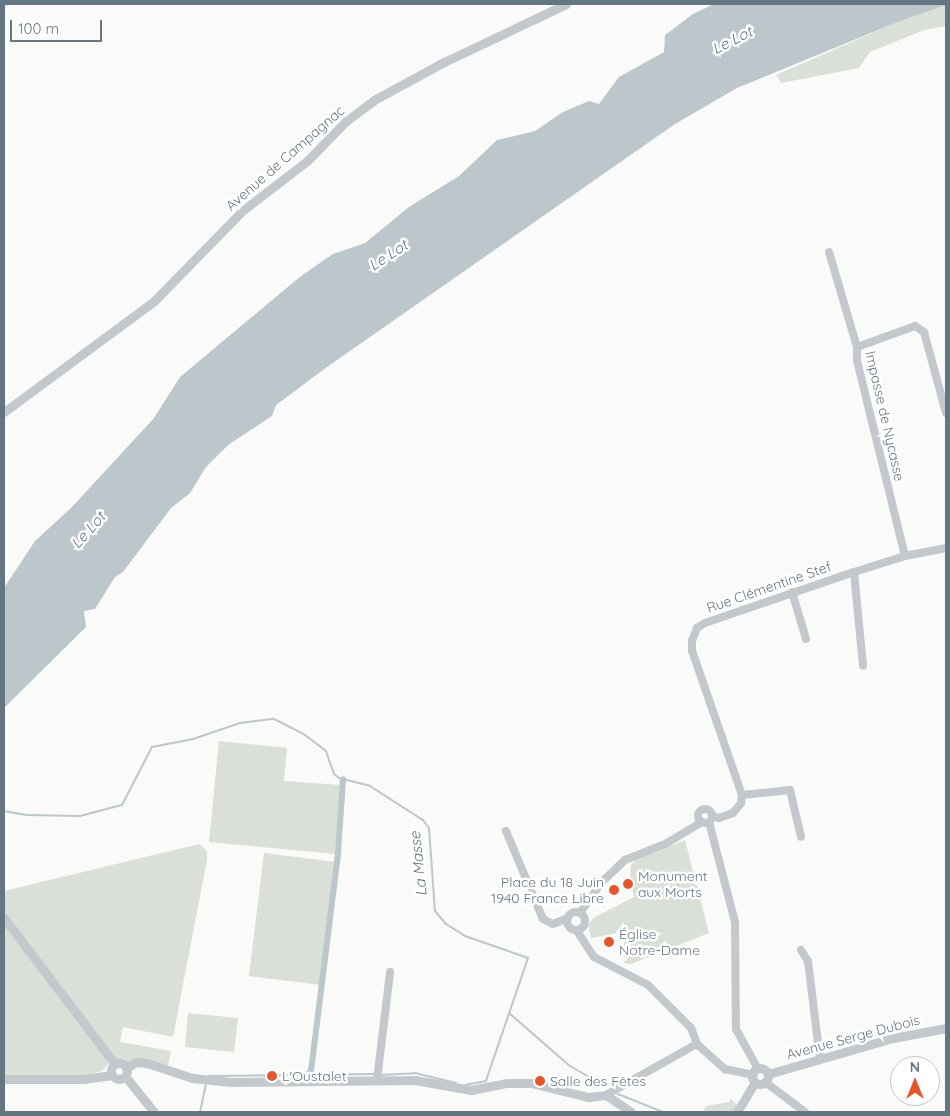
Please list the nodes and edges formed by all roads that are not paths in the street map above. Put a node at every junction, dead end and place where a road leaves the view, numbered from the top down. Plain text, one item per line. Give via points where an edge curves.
1 (566, 4) edge
2 (829, 252) dead end
3 (857, 347) junction
4 (4, 412) edge
5 (946, 413) edge
6 (946, 548) edge
7 (905, 556) junction
8 (854, 572) junction
9 (792, 592) junction
10 (806, 639) dead end
11 (863, 666) dead end
12 (742, 795) junction
13 (708, 820) junction
14 (506, 831) dead end
15 (801, 838) dead end
16 (580, 913) junction
17 (4, 918) edge
18 (568, 918) junction
19 (577, 931) junction
20 (801, 950) dead end
21 (390, 972) dead end
22 (946, 1028) edge
23 (697, 1044) junction
24 (820, 1059) junction
25 (115, 1064) junction
26 (126, 1072) junction
27 (112, 1075) junction
28 (377, 1075) junction
29 (760, 1076) junction
30 (4, 1080) edge
31 (606, 1095) junction
32 (154, 1112) edge
33 (631, 1112) edge
34 (737, 1112) edge
35 (805, 1112) edge

1 - 4 street, Avenue de Campagnac via 444,62 374,100 345,122 307,161 242,211 154,302
2 - 3 street
3 - 5 street, Impasse de Nycasse via 915,326 924,332
3 - 7 street, Impasse de Nycasse via 857,360
6 - 7 street, Rue Clémentine Stef
7 - 8 street, Rue Clémentine Stef
8 - 9 street, Rue Clémentine Stef
8 - 11 street
9 - 10 street
9 - 12 street, Rue Clémentine Stef via 704,623 697,628 692,641
12 - 13 street via 741,803 732,813
12 - 15 street via 790,790
13 - 16 street via 667,843 625,860 601,883
13 - 29 street via 735,922 736,1030
14 - 18 street via 543,919 553,924
16 - 18 street
16 - 19 street via 586,922
17 - 25 street
18 - 19 street via 570,928
19 - 23 street via 594,958 648,985 690,1028
20 - 24 street via 808,961
21 - 28 street
22 - 24 street, Avenue Serge Dubois via 893,1038
23 - 29 street via 725,1069
23 - 31 street
24 - 29 street, Avenue Serge Dubois
25 - 26 street
25 - 27 street
26 - 27 street via 118,1079
26 - 28 street via 136,1062 147,1062 208,1080
26 - 32 street
27 - 30 street via 83,1079
28 - 31 street via 472,1090 507,1083 530,1083 588,1097
29 - 34 street
29 - 35 street
31 - 33 street

